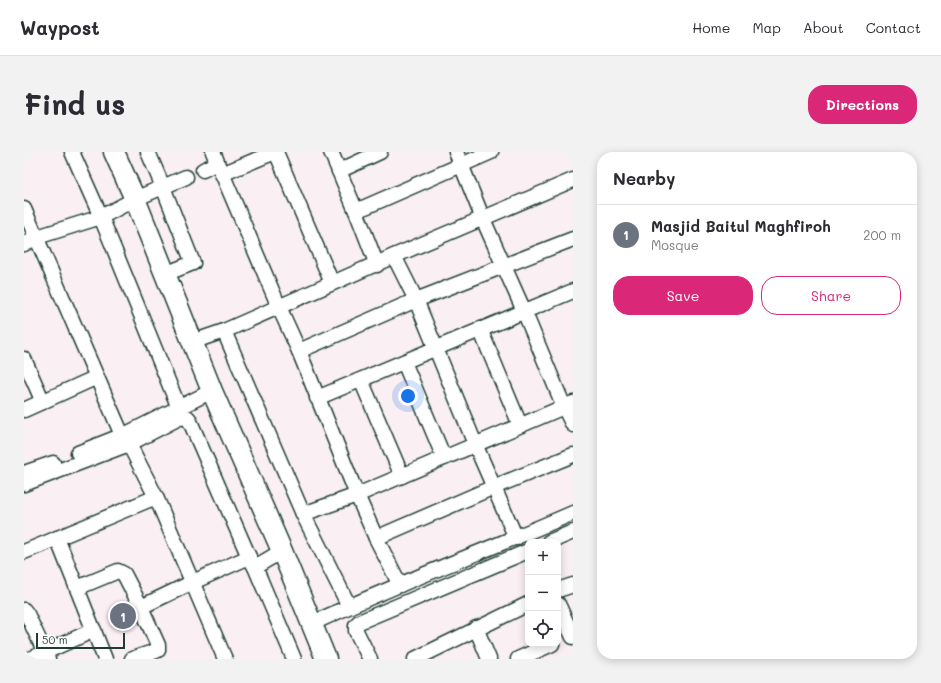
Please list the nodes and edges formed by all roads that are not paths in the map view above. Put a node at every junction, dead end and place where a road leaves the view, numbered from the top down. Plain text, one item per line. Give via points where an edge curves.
1 (72, 152) edge
2 (114, 152) edge
3 (148, 152) edge
4 (275, 152) edge
5 (331, 152) edge
6 (378, 152) edge
7 (491, 152) edge
8 (459, 158) edge
9 (217, 163) edge
10 (203, 170) dead end
11 (339, 170) junction
12 (186, 177) dead end
13 (573, 180) edge
14 (164, 187) junction
15 (135, 199) junction
16 (24, 209) edge
17 (356, 211) junction
18 (101, 216) junction
19 (483, 219) junction
20 (37, 237) junction
21 (573, 239) edge
22 (24, 244) edge
23 (394, 256) junction
24 (377, 265) junction
25 (504, 265) junction
26 (165, 274) junction
27 (332, 283) junction
28 (573, 291) edge
29 (416, 300) junction
30 (279, 308) junction
31 (524, 311) junction
32 (480, 329) junction
33 (224, 332) junction
34 (192, 342) junction
35 (435, 349) junction
36 (300, 351) junction
37 (24, 359) edge
38 (404, 362) junction
39 (97, 377) junction
40 (361, 380) junction
41 (212, 391) junction
42 (317, 398) junction
43 (43, 402) junction
44 (568, 405) edge
45 (179, 408) junction
46 (24, 410) edge
47 (520, 425) junction
48 (573, 425) edge
49 (126, 439) junction
50 (475, 444) junction
51 (573, 455) edge
52 (444, 458) junction
53 (24, 473) edge
54 (402, 476) junction
55 (24, 484) edge
56 (494, 487) junction
57 (357, 495) junction
58 (156, 497) junction
59 (573, 513) edge
60 (303, 514) junction
61 (573, 532) edge
62 (57, 538) junction
63 (376, 538) junction
64 (516, 538) junction
65 (556, 539) edge
66 (282, 551) junction
67 (24, 552) edge
68 (525, 552) edge
69 (252, 562) junction
70 (193, 582) junction
71 (400, 584) junction
72 (573, 585) edge
73 (77, 588) junction
74 (561, 589) edge
75 (525, 605) edge
76 (349, 606) junction
77 (141, 607) junction
78 (24, 610) edge
79 (561, 611) edge
80 (311, 624) junction
81 (476, 628) junction
82 (94, 630) junction
83 (572, 636) edge
84 (561, 640) edge
85 (545, 647) edge
86 (432, 655) edge
87 (47, 656) edge
88 (30, 659) edge
89 (105, 659) edge
90 (132, 659) edge
91 (225, 659) edge
92 (294, 659) edge
93 (326, 659) edge
94 (370, 659) edge
95 (415, 659) edge
96 (489, 659) edge
97 (518, 659) edge

1 - 18 street
2 - 15 street
3 - 14 street
4 - 9 street
4 - 27 street
5 - 11 street
6 - 11 street
7 - 8 street
8 - 17 street
8 - 19 street
9 - 10 street
9 - 30 street
11 - 17 street
12 - 14 street
13 - 19 street
14 - 15 street
14 - 26 street via 193,263
15 - 18 street
15 - 26 street
16 - 20 street
17 - 24 street
18 - 20 street
18 - 45 street
19 - 23 street
19 - 25 street
20 - 22 street
20 - 39 street
21 - 25 street
23 - 24 street
23 - 29 street
24 - 27 street
25 - 29 street
25 - 31 street
26 - 34 street
27 - 30 street
28 - 31 street
29 - 35 street
29 - 36 street
30 - 33 street
30 - 36 street
31 - 32 street
31 - 44 street
32 - 35 street
32 - 47 street
33 - 34 street
33 - 60 street
34 - 41 street
35 - 38 street
35 - 50 street
36 - 42 street
37 - 43 street
38 - 40 street
38 - 52 street
39 - 43 street
39 - 49 street
40 - 42 street
40 - 54 street
41 - 45 street
41 - 66 street
42 - 57 street
43 - 46 street
44 - 47 street
44 - 48 street
45 - 49 street
47 - 50 street
49 - 53 street
49 - 55 street
49 - 58 street
49 - 69 street via 187,416
50 - 52 street
50 - 56 street
51 - 56 street
52 - 54 street
54 - 57 street
56 - 63 street
56 - 64 street
57 - 60 street
57 - 63 street
58 - 62 street
58 - 70 street
59 - 64 street
60 - 76 street
61 - 65 street
62 - 67 street
62 - 73 street
63 - 71 street
64 - 71 street
66 - 69 street
66 - 80 street
68 - 94 street via 356,624 356,631
69 - 70 street
69 - 92 street
70 - 77 street
70 - 91 street
71 - 76 street
72 - 74 street
73 - 77 street via 118,571 122,572
73 - 82 street
75 - 81 street
76 - 80 street
77 - 90 street via 158,648
78 - 87 street
79 - 83 street
80 - 93 street
81 - 86 street
81 - 96 street
82 - 87 street
82 - 89 street
83 - 84 street
85 - 97 street
86 - 95 street
87 - 88 street

